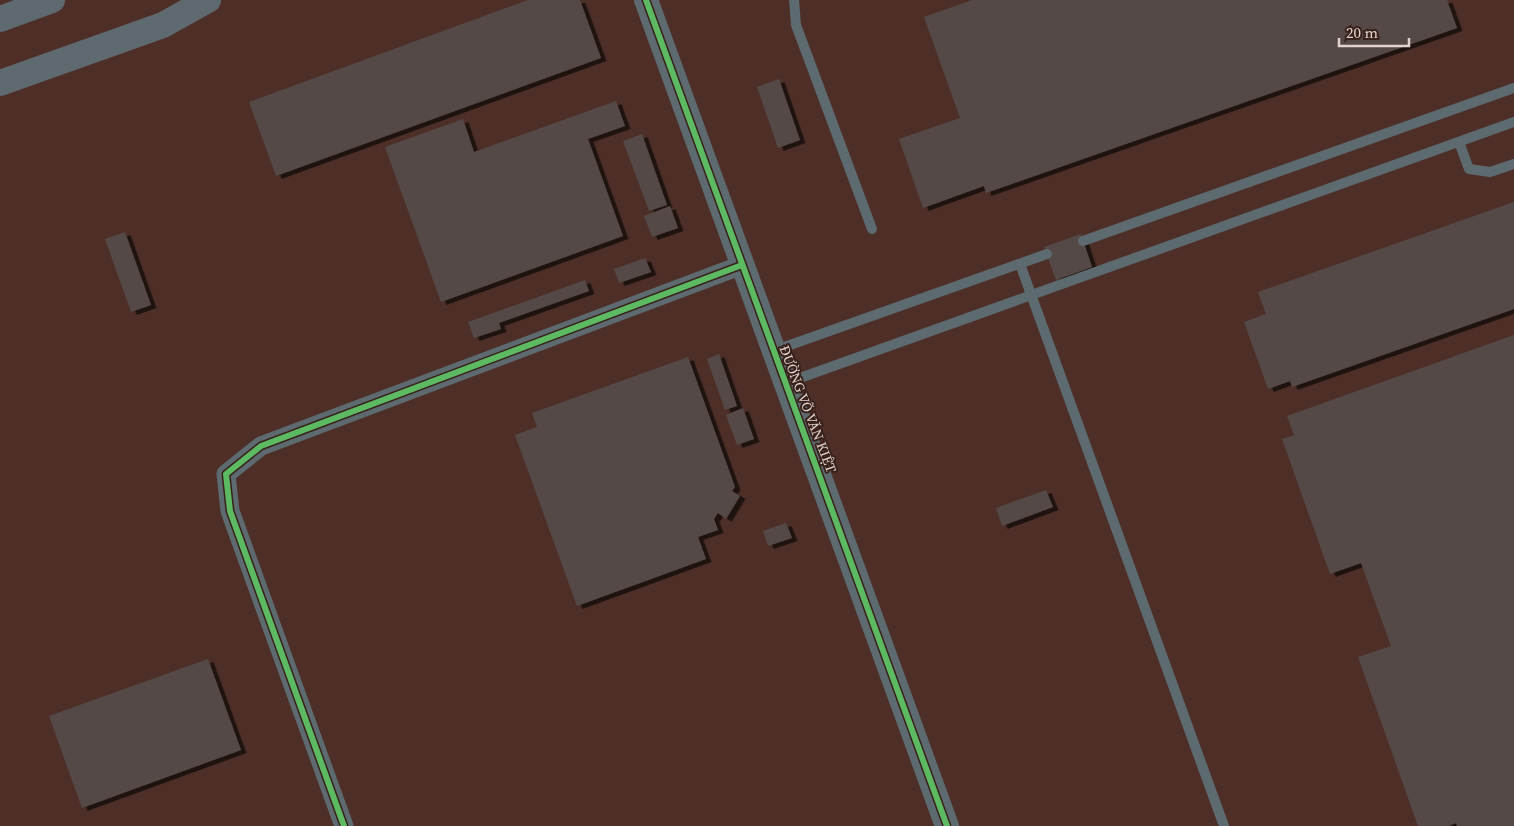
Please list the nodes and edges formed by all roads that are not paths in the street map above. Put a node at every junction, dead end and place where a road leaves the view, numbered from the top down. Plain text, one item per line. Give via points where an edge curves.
1 (52, 0) edge
2 (208, 0) edge
3 (646, 0) edge
4 (794, 0) edge
5 (0, 18) edge
6 (0, 83) edge
7 (1514, 88) edge
8 (1514, 122) edge
9 (1459, 142) junction
10 (1514, 164) edge
11 (872, 230) dead end
12 (1083, 241) dead end
13 (1047, 254) dead end
14 (1020, 264) junction
15 (742, 265) junction
16 (1031, 295) junction
17 (773, 351) junction
18 (786, 383) junction
19 (344, 826) edge
20 (947, 826) edge
21 (1224, 826) edge

1 - 5 main road
2 - 6 main road via 163,25
3 - 15 street, ĐƯỜNG VÕ VĂN KIỆT
4 - 11 lane via 796,25
7 - 12 lane
8 - 9 lane
9 - 10 lane via 1469,169 1490,172
9 - 16 lane
13 - 14 lane
14 - 16 lane
14 - 17 lane
15 - 17 street, ĐƯỜNG VÕ VĂN KIỆT
15 - 19 street via 261,446 226,474 230,511
16 - 18 lane
16 - 21 lane
17 - 18 street, ĐƯỜNG VÕ VĂN KIỆT
18 - 20 street, ĐƯỜNG VÕ VĂN KIỆT

